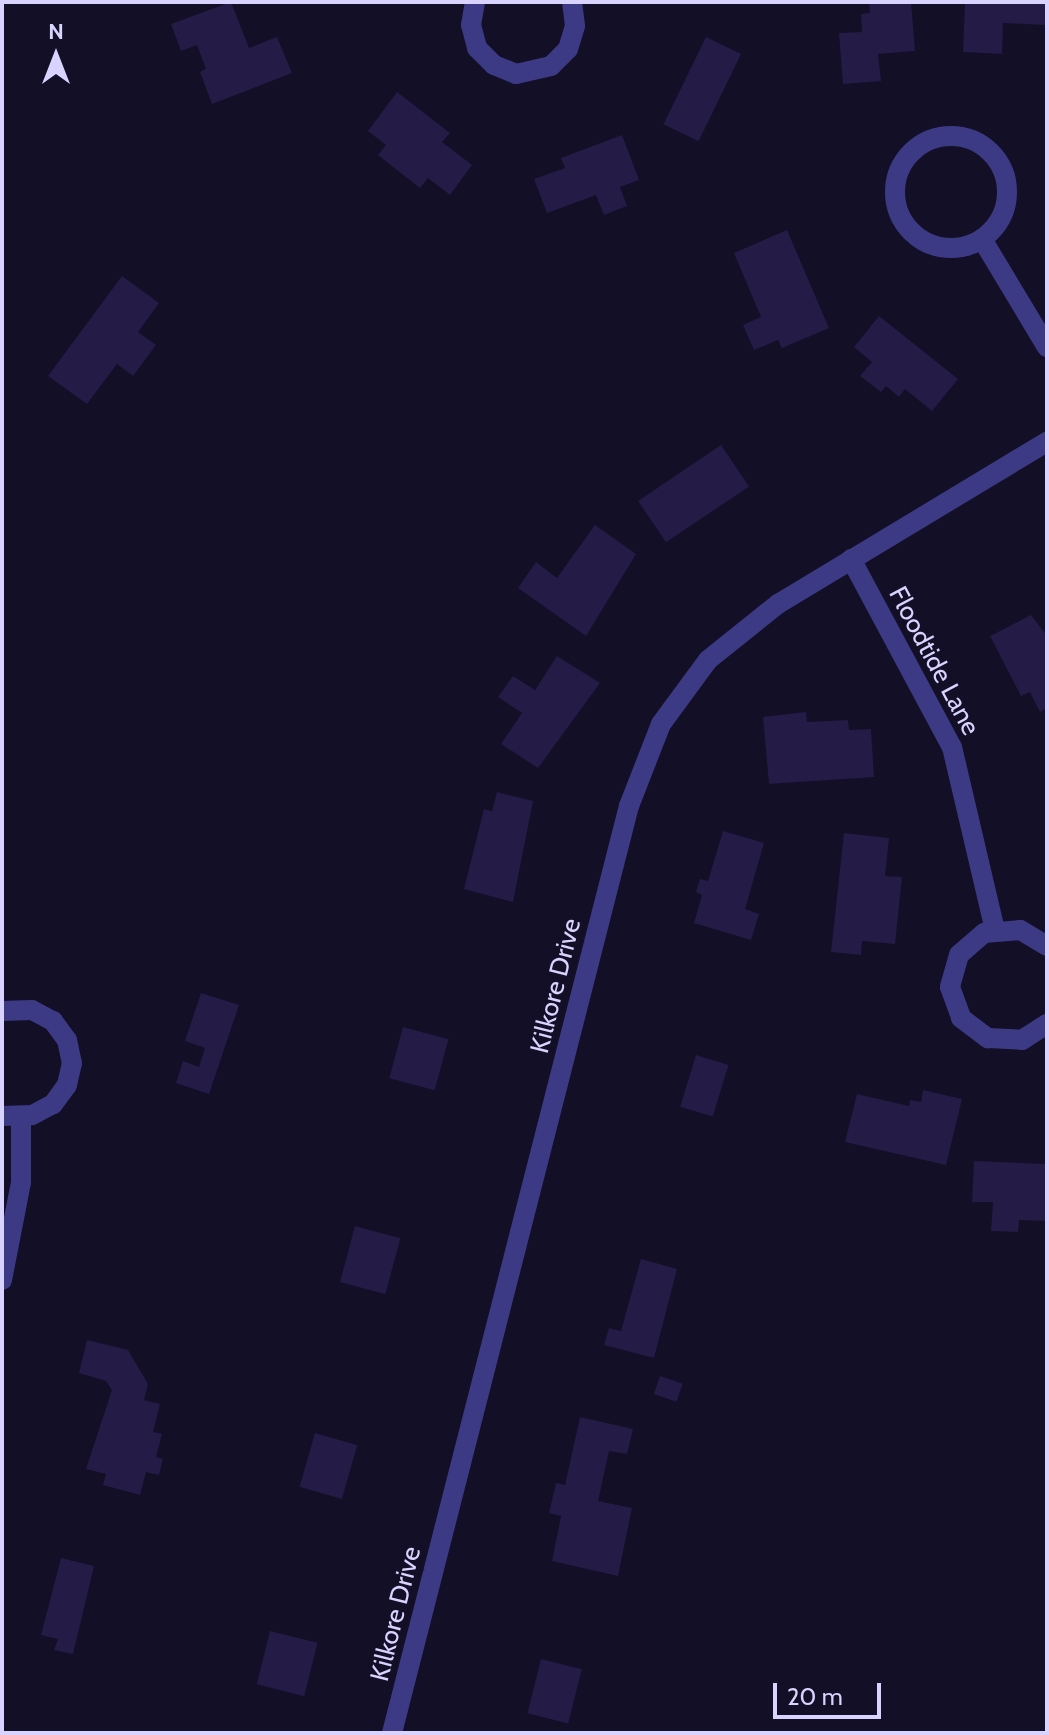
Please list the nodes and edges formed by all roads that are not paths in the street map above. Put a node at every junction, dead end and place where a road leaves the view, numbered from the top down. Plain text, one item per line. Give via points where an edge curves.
1 (475, 2) edge
2 (572, 2) edge
3 (982, 239) junction
4 (1047, 347) edge
5 (1047, 442) edge
6 (851, 559) junction
7 (995, 930) junction
8 (1047, 946) edge
9 (2, 1011) edge
10 (1047, 1024) edge
11 (12, 1117) edge
12 (2, 1280) edge
13 (392, 1733) edge

1 - 2 street via 471,25 477,48 505,71 528,74 551,66 568,49 575,26
3 - 3 street via 998,223 1007,201 1006,178 996,158 978,143 956,136 922,144 905,160 896,182 896,205 907,227 936,246 960,248
3 - 4 street
5 - 6 street, Kilkore Drive
6 - 7 street, Floodtide Lane via 952,747
6 - 13 street, Kilkore Drive via 778,604 708,660 682,691 643,763
7 - 8 street via 1020,930
7 - 10 street via 974,939 954,965 950,987 955,1009 978,1034 998,1041 1022,1040
9 - 11 street via 21,1008 43,1015 61,1030 71,1051 71,1074 61,1096 43,1111
11 - 12 street via 21,1182

